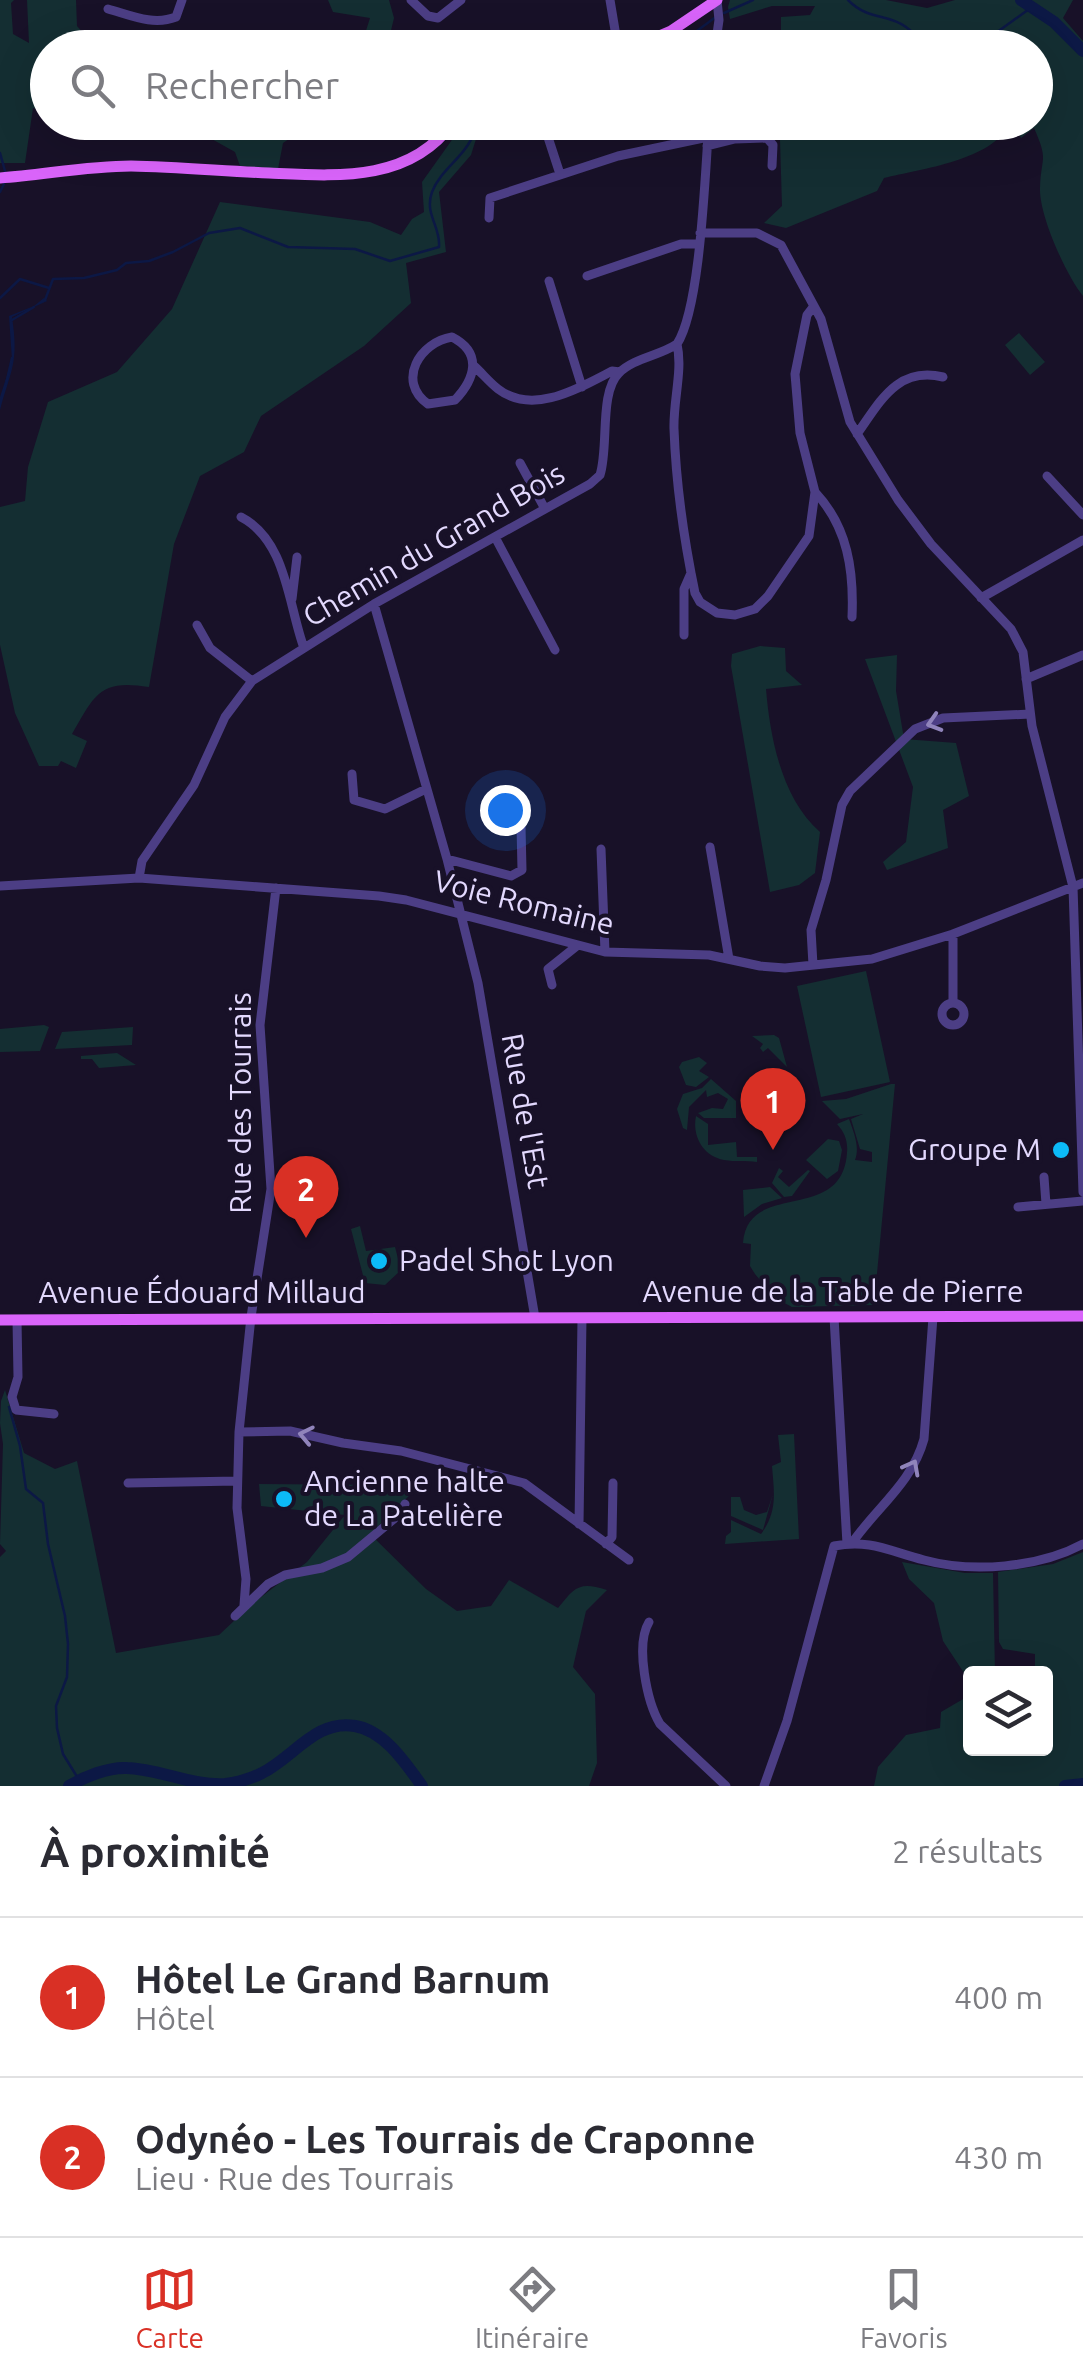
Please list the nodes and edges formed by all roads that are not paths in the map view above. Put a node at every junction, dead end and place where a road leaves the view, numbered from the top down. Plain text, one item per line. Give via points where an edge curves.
1 (182, 0) edge
2 (411, 0) edge
3 (461, 0) edge
4 (610, 0) edge
5 (718, 8) edge
6 (108, 9) dead end
7 (615, 30) edge
8 (672, 30) edge
9 (438, 140) edge
10 (550, 140) edge
11 (736, 140) edge
12 (769, 140) edge
13 (707, 141) junction
14 (772, 166) dead end
15 (560, 174) junction
16 (4, 178) edge
17 (489, 218) dead end
18 (699, 239) junction
19 (587, 276) dead end
20 (548, 281) dead end
21 (814, 306) junction
22 (676, 344) junction
23 (474, 366) junction
24 (620, 372) junction
25 (943, 377) dead end
26 (582, 386) junction
27 (857, 434) junction
28 (520, 463) dead end
29 (1048, 476) dead end
30 (815, 492) junction
31 (546, 508) junction
32 (1083, 514) edge
33 (241, 518) dead end
34 (495, 536) junction
35 (1083, 540) edge
36 (297, 557) dead end
37 (691, 573) junction
38 (981, 598) junction
39 (292, 600) junction
40 (374, 604) junction
41 (852, 617) dead end
42 (197, 624) dead end
43 (684, 636) dead end
44 (304, 648) junction
45 (555, 650) dead end
46 (1083, 655) edge
47 (1026, 679) junction
48 (252, 681) junction
49 (1030, 714) junction
50 (352, 774) dead end
51 (426, 788) junction
52 (521, 826) dead end
53 (710, 847) dead end
54 (601, 849) dead end
55 (446, 859) junction
56 (139, 878) junction
57 (1078, 885) edge
58 (0, 886) edge
59 (276, 888) junction
60 (458, 914) junction
61 (954, 934) junction
62 (578, 946) junction
63 (605, 952) junction
64 (729, 959) junction
65 (813, 965) junction
66 (552, 985) dead end
67 (953, 1002) dead end
68 (1044, 1176) dead end
69 (1083, 1192) edge
70 (1083, 1201) edge
71 (1046, 1204) junction
72 (1018, 1207) dead end
73 (1083, 1316) edge
74 (251, 1317) junction
75 (834, 1317) junction
76 (933, 1317) junction
77 (464, 1318) joint
78 (536, 1318) junction
79 (582, 1318) junction
80 (0, 1320) edge
81 (17, 1320) junction
82 (54, 1414) dead end
83 (240, 1432) junction
84 (128, 1483) dead end
85 (614, 1483) dead end
86 (237, 1485) junction
87 (405, 1504) dead end
88 (579, 1524) junction
89 (849, 1543) junction
90 (606, 1544) junction
91 (1083, 1544) edge
92 (629, 1560) dead end
93 (244, 1605) junction
94 (235, 1616) dead end
95 (649, 1622) dead end
96 (717, 1777) junction
97 (708, 1786) edge
98 (726, 1786) edge
99 (764, 1786) edge

1 - 6 street via 171,20
2 - 3 street via 438,18
4 - 7 street
5 - 8 main road
9 - 16 main road via 398,165 354,175 115,166
10 - 15 street
11 - 13 street
12 - 14 street
13 - 15 street
13 - 18 street
15 - 17 street via 490,198
18 - 19 street
18 - 21 street via 757,233 781,245
18 - 22 street via 688,315
20 - 26 street
21 - 27 street
21 - 30 street via 797,356 796,385
22 - 24 street
22 - 37 street via 674,441
23 - 23 street via 464,344 440,339 424,350 412,372 419,398 428,404 455,400 472,380
23 - 26 street via 496,388 524,400
24 - 26 street
24 - 31 street, Chemin du Grand Bois via 608,396 600,475
25 - 27 street via 902,379
27 - 38 street via 931,544
28 - 31 street
29 - 32 street
30 - 37 street via 810,536 754,609 736,615 709,609
30 - 41 street via 834,516 846,549
31 - 34 street, Chemin du Grand Bois
33 - 39 street via 264,533
34 - 40 street, Chemin du Grand Bois
34 - 45 street
35 - 38 street
36 - 39 street
37 - 43 street via 684,589
38 - 47 street via 1011,629
39 - 44 street
40 - 44 street, Chemin du Grand Bois
40 - 51 street, Rue de l'Est
42 - 48 street via 210,648
44 - 48 street, Chemin du Grand Bois
46 - 47 street
47 - 49 street
48 - 56 street, Chemin du Grand Bois via 142,861
49 - 57 street
49 -> 65 street via 944,718 915,729 850,791 811,930
50 - 51 street via 354,800 385,810
51 - 55 street, Rue de l'Est
52 - 55 street via 518,875
53 - 64 street
54 - 63 street
55 - 60 street, Rue de l'Est
56 - 58 street, Voie Romaine
56 - 59 street, Voie Romaine
57 - 61 street, Voie Romaine
57 - 69 street
59 - 60 street, Voie Romaine via 406,900
59 - 74 street, Rue des Tourrais via 260,1025 271,1189
60 - 62 street, Voie Romaine
60 - 78 street, Rue de l'Est via 478,983
61 - 65 street, Voie Romaine via 872,959
61 - 67 street
62 - 63 street, Voie Romaine
62 - 66 street via 548,969
63 - 64 street, Voie Romaine
64 - 65 street, Voie Romaine via 769,967
68 - 71 street
70 - 71 street
71 - 72 street
73 - 76 main road, Avenue de la Table de Pierre
74 - 77 main road, Avenue Édouard Millaud
74 - 81 main road, Avenue Édouard Millaud
74 - 83 street, Rue des Tourrais
75 - 76 main road, Avenue de la Table de Pierre
75 - 79 main road, Avenue de la Table de Pierre
75 - 89 street
89 -> 76 street via 919,1458
77 - 78 main road, Avenue de la Table de Pierre
78 - 79 main road, Avenue de la Table de Pierre
79 - 88 street
80 - 81 main road, Avenue Édouard Millaud
81 - 82 street via 16,1410
83 - 86 street, Rue des Tourrais
88 -> 83 street via 524,1483 290,1431
84 - 86 street
85 - 90 street via 612,1537
86 - 93 street, Rue des Tourrais
87 - 93 street via 348,1557 285,1575
88 - 90 street
89 - 91 street via 962,1566 1041,1559
89 - 99 street via 834,1546
90 - 92 street
93 - 94 street
95 - 96 street via 645,1676 653,1713
96 - 97 street
96 - 98 street

